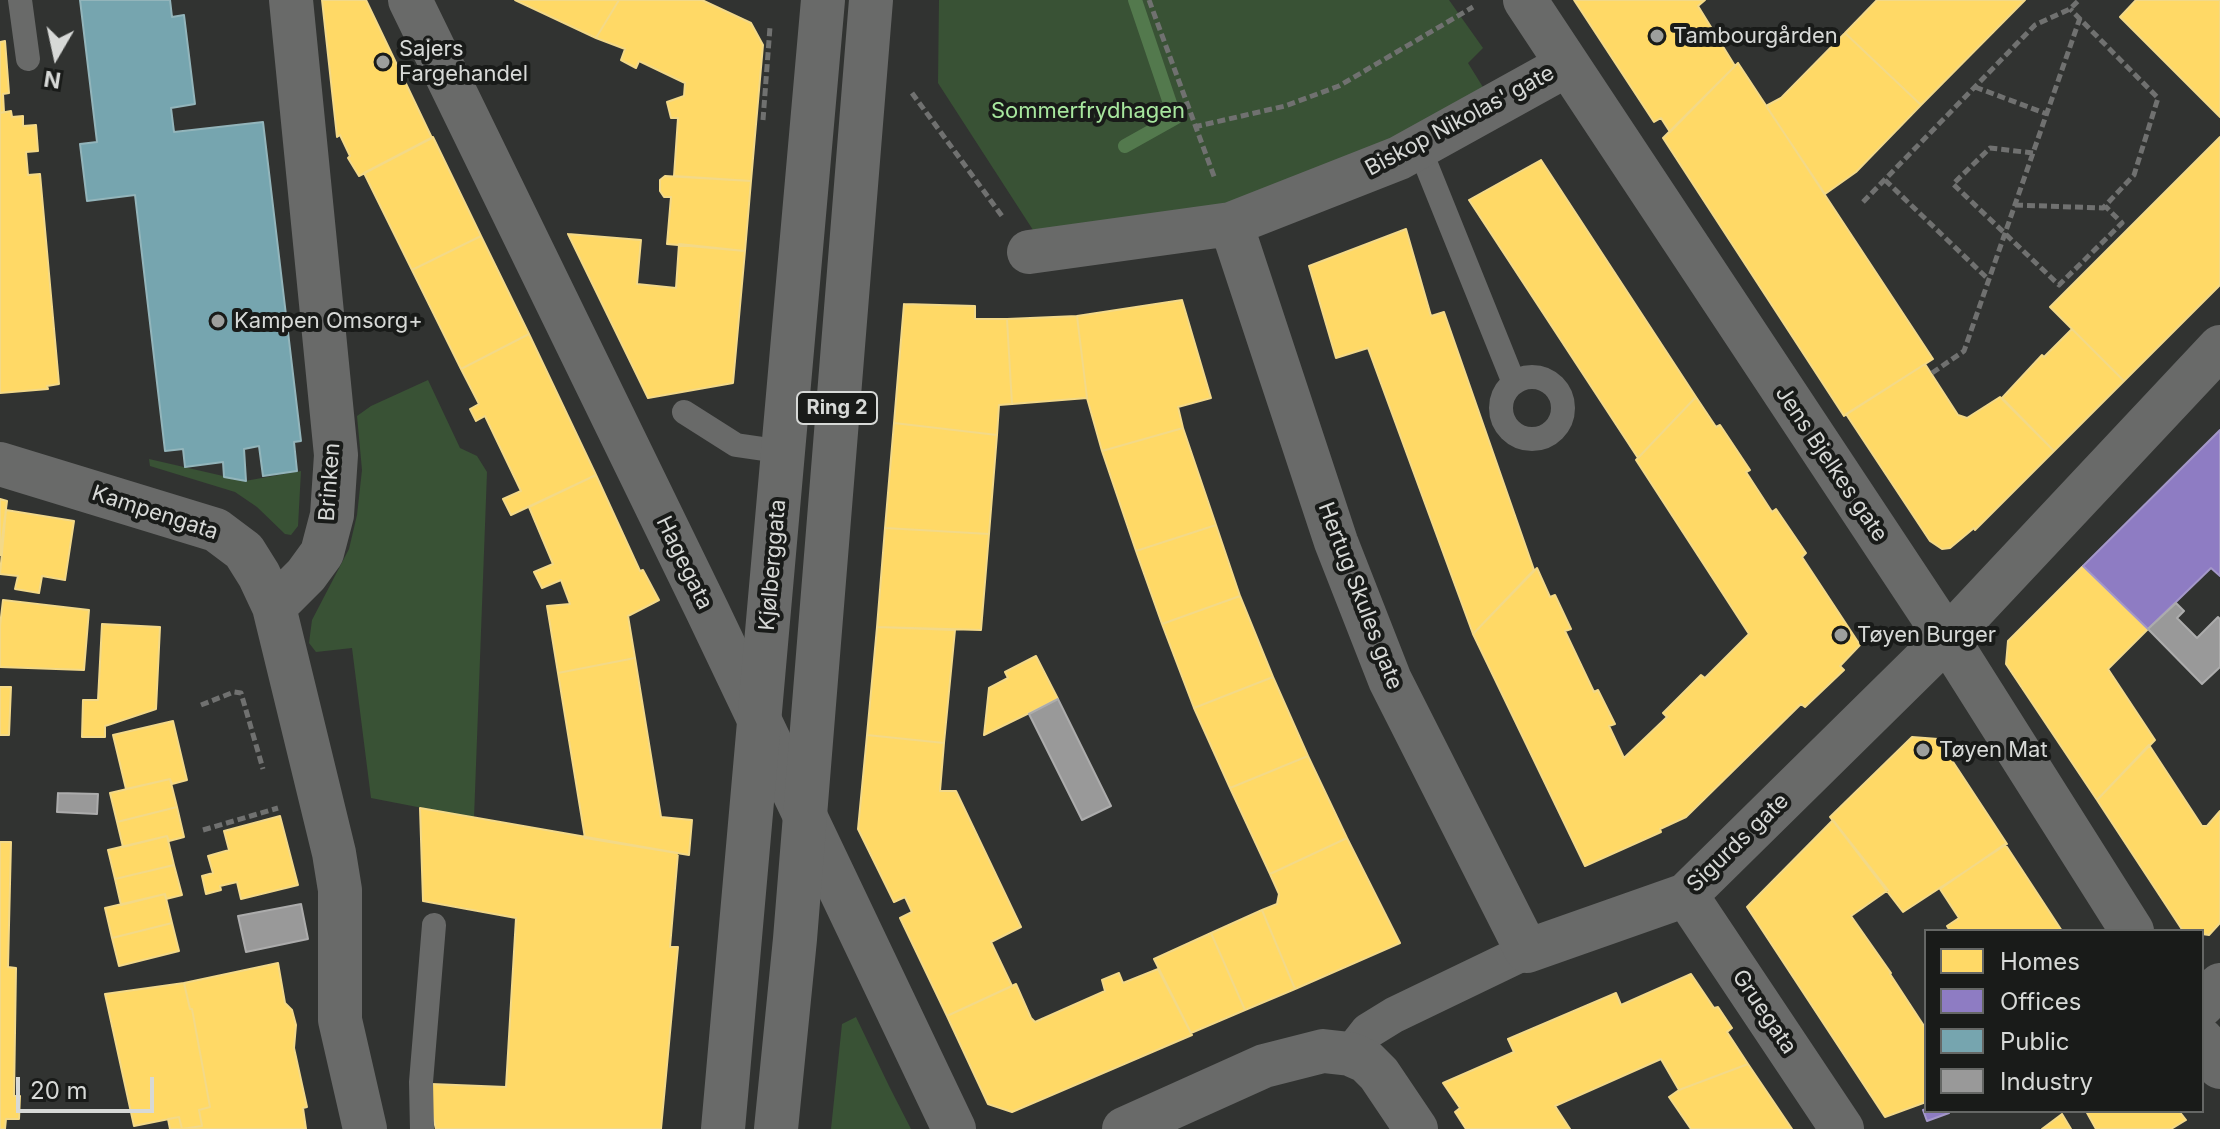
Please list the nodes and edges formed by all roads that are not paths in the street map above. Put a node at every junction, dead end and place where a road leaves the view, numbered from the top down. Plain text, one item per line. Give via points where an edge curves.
1 (20, 0) edge
2 (291, 0) edge
3 (410, 0) edge
4 (871, 0) edge
5 (1525, 0) edge
6 (816, 2) edge
7 (28, 59) dead end
8 (1567, 65) junction
9 (1419, 147) junction
10 (1231, 224) junction
11 (1029, 252) road end
12 (2220, 347) edge
13 (1514, 383) dead end
14 (684, 412) dead end
15 (784, 452) junction
16 (0, 464) edge
17 (274, 607) junction
18 (1947, 638) junction
19 (759, 721) junction
20 (804, 817) junction
21 (1686, 895) junction
22 (434, 925) dead end
23 (2131, 929) edge
24 (1527, 951) junction
25 (2220, 985) edge
26 (2204, 1003) edge
27 (2204, 1043) edge
28 (1350, 1054) junction
29 (2220, 1067) edge
30 (365, 1129) edge
31 (422, 1129) edge
32 (723, 1129) edge
33 (776, 1129) edge
34 (954, 1129) edge
35 (1124, 1129) edge
36 (1416, 1129) edge
37 (1842, 1129) edge

1 - 7 lane
2 - 17 street, Brinken via 336,455 332,515 322,553
3 - 19 street, Hagegata
4 - 20 street, Ring 2
5 - 8 street, Jens Bjelkes gate
6 - 15 street, Kjølberggata / Ring 2
8 - 9 street, Biskop Nikolas' gate
8 - 18 street, Jens Bjelkes gate
9 - 10 street, Biskop Nikolas' gate
9 - 13 lane
10 - 11 street, Biskop Nikolas' gate
10 - 24 street, Hertug Skules gate via 1336,542 1390,680
12 - 18 street, Sigurds gate
14 - 15 lane via 736,445
15 - 19 street, Kjølberggata / Ring 2
16 - 17 street, Kampengata via 216,530 244,551
17 - 30 street via 334,853 340,890 340,1020
18 - 21 street, Sigurds gate
18 - 23 street, Jens Bjelkes gate
19 - 20 street, Hagegata
19 - 32 street, Kjølberggata / Ring 2
20 - 33 street, Ring 2
20 - 34 street, Hagegata
21 - 24 street, Sigurds gate
21 - 37 street, Gruegata
22 - 31 lane
24 - 28 street, Sigurds gate via 1394,1015 1368,1031
25 - 26 street
27 - 29 street
28 - 35 street via 1323,1051 1264,1066
28 - 36 street via 1379,1074

